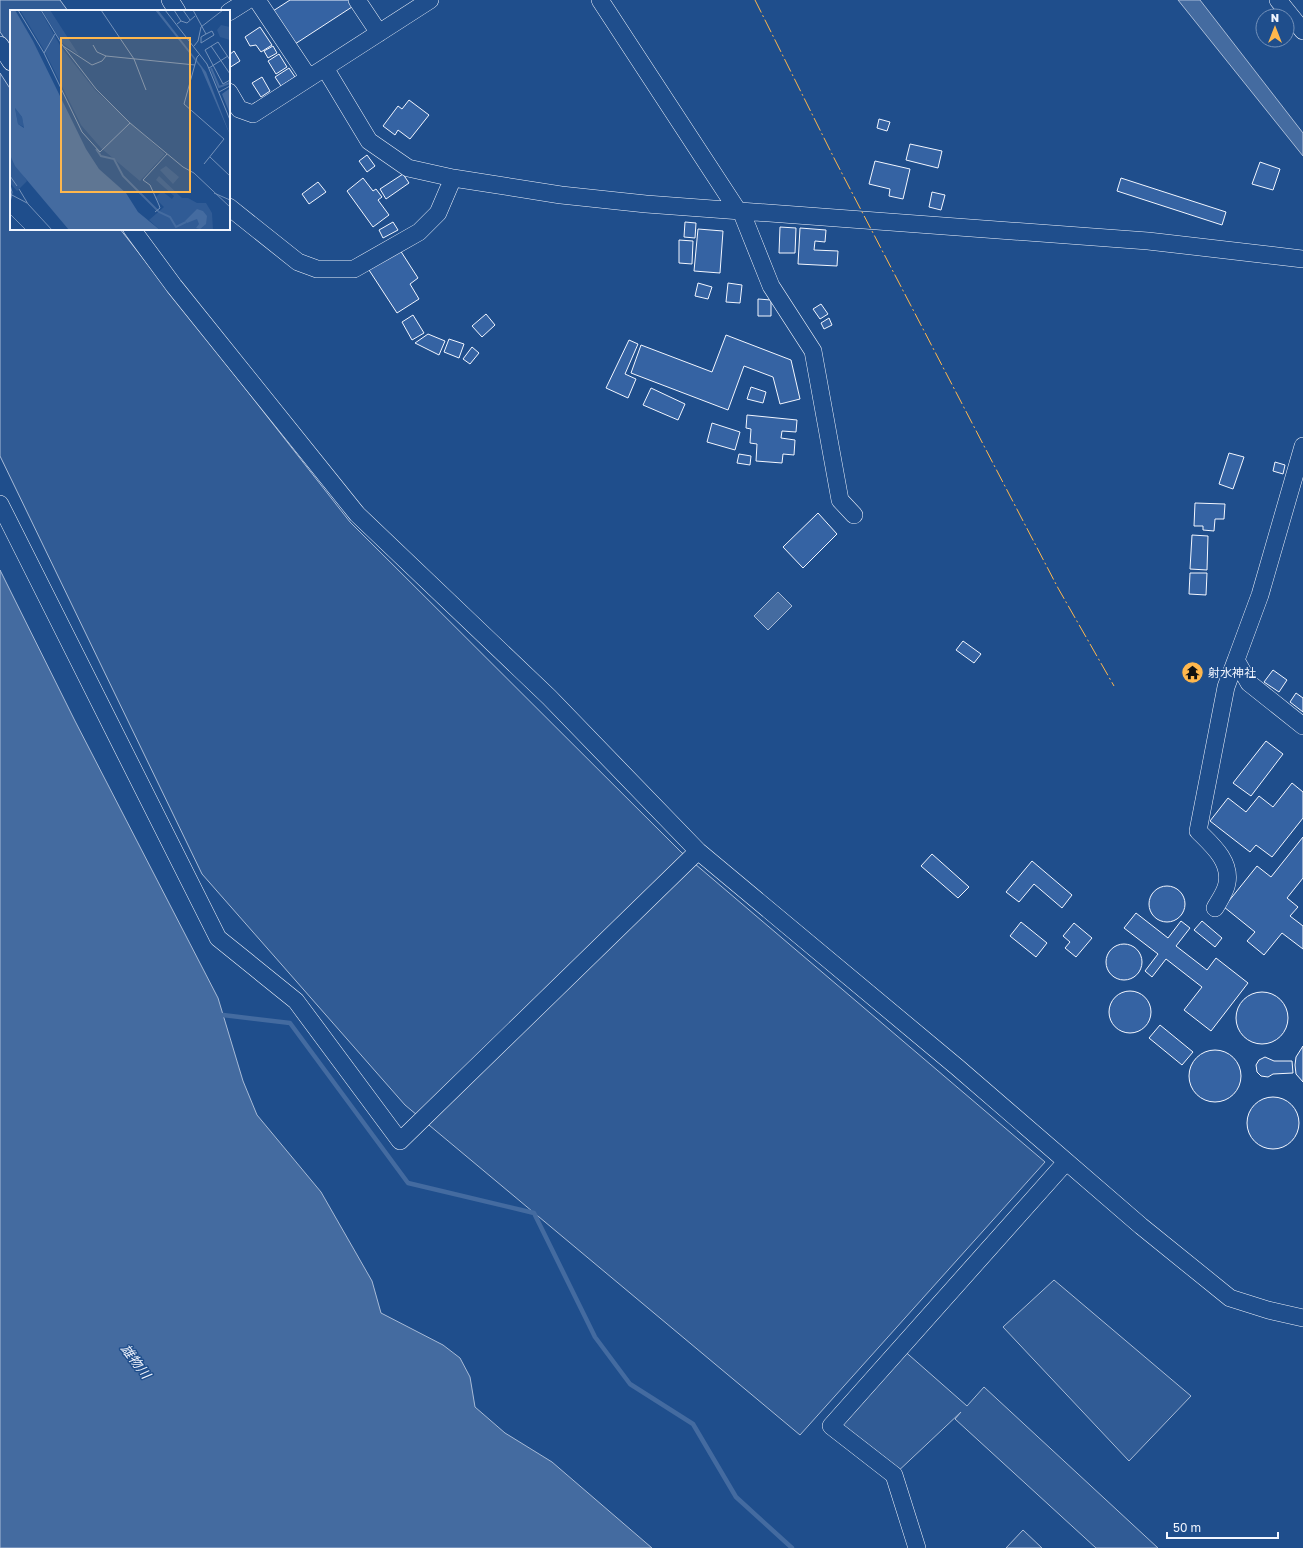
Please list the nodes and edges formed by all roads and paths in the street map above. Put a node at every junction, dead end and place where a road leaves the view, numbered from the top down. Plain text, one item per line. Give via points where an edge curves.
1 (170, 0) edge
2 (248, 0) edge
3 (257, 0) edge
4 (357, 0) edge
5 (430, 0) edge
6 (600, 0) edge
7 (1278, 0) edge
8 (176, 10) edge
9 (230, 11) edge
10 (1303, 31) edge
11 (379, 33) junction
12 (0, 45) edge
13 (10, 60) edge
14 (325, 68) junction
15 (309, 78) junction
16 (230, 94) edge
17 (453, 178) junction
18 (230, 209) edge
19 (740, 211) junction
20 (133, 230) edge
21 (1303, 260) edge
22 (1303, 446) edge
23 (0, 504) edge
24 (854, 515) dead end
25 (1236, 660) junction
26 (1303, 726) edge
27 (698, 851) junction
28 (1215, 908) dead end
29 (1066, 1162) junction
30 (1303, 1318) edge
31 (917, 1548) edge

1 - 8 street
2 - 9 street
3 - 15 street
4 - 11 street
5 - 11 street
6 - 19 street
7 - 10 street
11 - 14 street
12 - 13 street
14 - 15 street
14 - 17 street via 370,141 408,168
15 - 16 street via 253,114 240,109
17 - 18 street via 438,213 419,232 354,269 317,269 298,262
17 - 19 street via 561,195
19 - 21 street via 1148,241
19 - 24 street via 771,286 813,351 840,500
20 - 27 street via 174,286 357,514 549,697
22 - 25 street via 1260,595
23 - 27 street via 218,938 296,1001 400,1140
25 - 26 street via 1249,683
25 - 28 street via 1226,687 1198,831 1220,853 1227,873 1227,884
27 - 29 street
29 - 30 street via 1230,1298
29 - 31 street via 831,1426 894,1475

